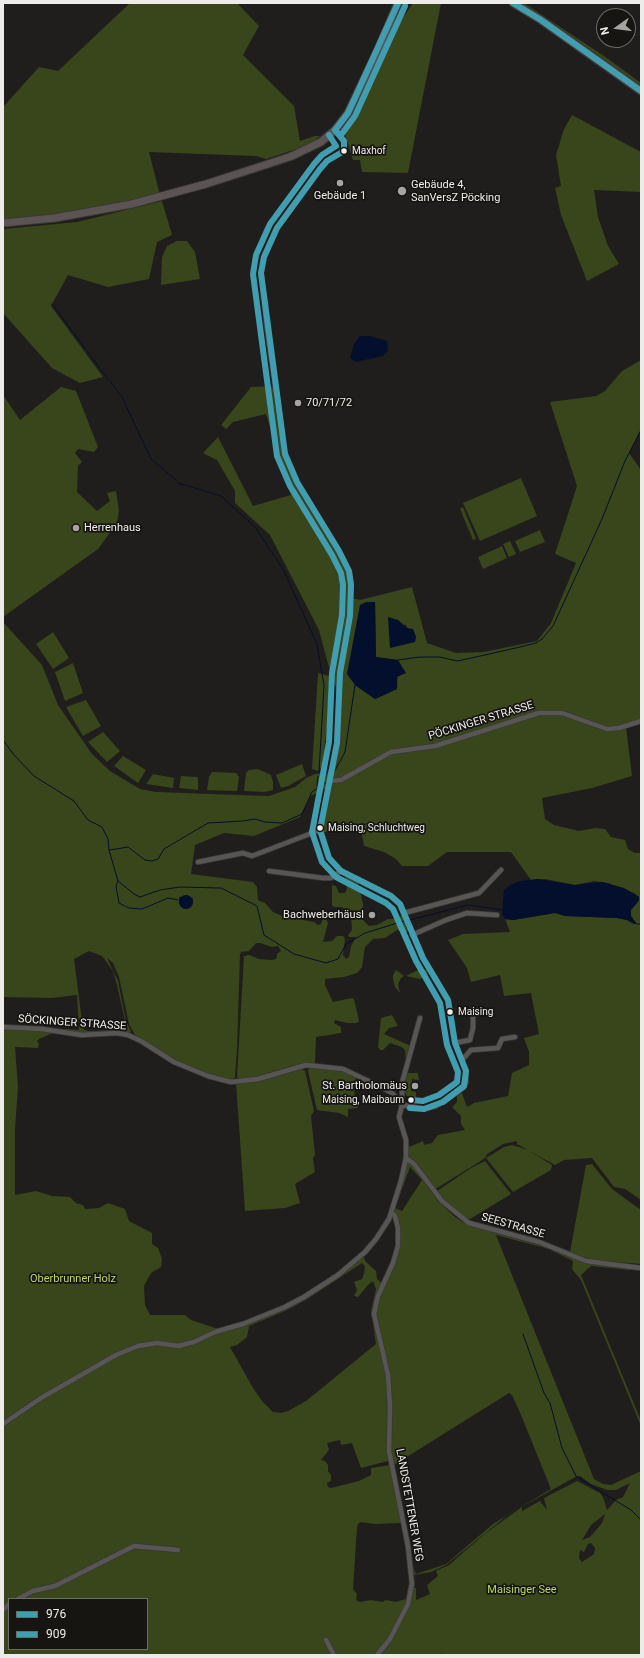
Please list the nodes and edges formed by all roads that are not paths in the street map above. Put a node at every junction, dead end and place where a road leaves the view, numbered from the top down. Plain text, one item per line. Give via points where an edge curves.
1 (398, 3) edge
2 (404, 3) edge
3 (513, 3) edge
4 (393, 16) junction
5 (641, 90) edge
6 (335, 130) junction
7 (3, 223) edge
8 (641, 721) edge
9 (329, 781) junction
10 (320, 830) junction
11 (198, 862) dead end
12 (501, 870) dead end
13 (269, 871) dead end
14 (341, 871) junction
15 (405, 915) junction
16 (498, 915) dead end
17 (412, 935) junction
18 (473, 1009) dead end
19 (420, 1018) dead end
20 (3, 1027) edge
21 (515, 1037) dead end
22 (470, 1040) junction
23 (455, 1043) junction
24 (471, 1050) junction
25 (462, 1060) junction
26 (402, 1105) junction
27 (406, 1158) junction
28 (392, 1213) junction
29 (641, 1268) edge
30 (3, 1424) edge
31 (178, 1550) dead end
32 (20, 1598) edge
33 (326, 1640) dead end
34 (334, 1655) edge
35 (377, 1655) edge

1 - 4 main road
2 - 4 main road
3 - 5 main road
4 - 6 main road via 348,113
6 - 7 main road via 321,142 292,156 206,184 88,213
6 - 9 street via 344,141 344,151 320,168 277,228 264,257 261,273 285,454 297,482 342,557 349,571 351,585 350,616 340,679 337,743
8 - 9 street, PÖCKINGER STRASSE via 607,729 562,713 539,713 435,746 391,752 341,780
9 - 10 street
10 - 11 street via 252,856 243,853
10 - 14 street via 329,858
12 - 15 street via 479,893
13 - 14 street via 331,878
14 - 15 street via 391,896 400,904
15 - 17 street
16 - 17 street via 467,913
17 - 23 street via 422,958 448,1000
18 - 22 street
19 - 26 street via 404,1073
20 - 26 street, SÖCKINGER STRASSE via 82,1035 128,1035 179,1064 231,1082 258,1079 306,1065 343,1069 392,1093
21 - 24 street via 502,1039 498,1048
22 - 23 street
22 - 24 street
23 - 25 street
24 - 25 street
25 - 26 street via 466,1081 461,1090 436,1106 416,1108
26 - 27 street via 400,1117 406,1140
27 - 28 street
27 - 29 street, SEESTRASSE via 414,1164 442,1201 469,1223 539,1242 586,1261
28 - 30 street via 365,1252 338,1275 304,1297 256,1320 215,1332 194,1342 178,1346 157,1343 138,1346 116,1355 41,1398
28 - 35 street, LANDSTETTENER WEG via 398,1228 398,1246 378,1296 374,1314 388,1375 389,1451 408,1546 412,1584 408,1604 390,1639
31 - 32 street via 134,1546 117,1552 106,1562 55,1586 33,1590
33 - 34 street

